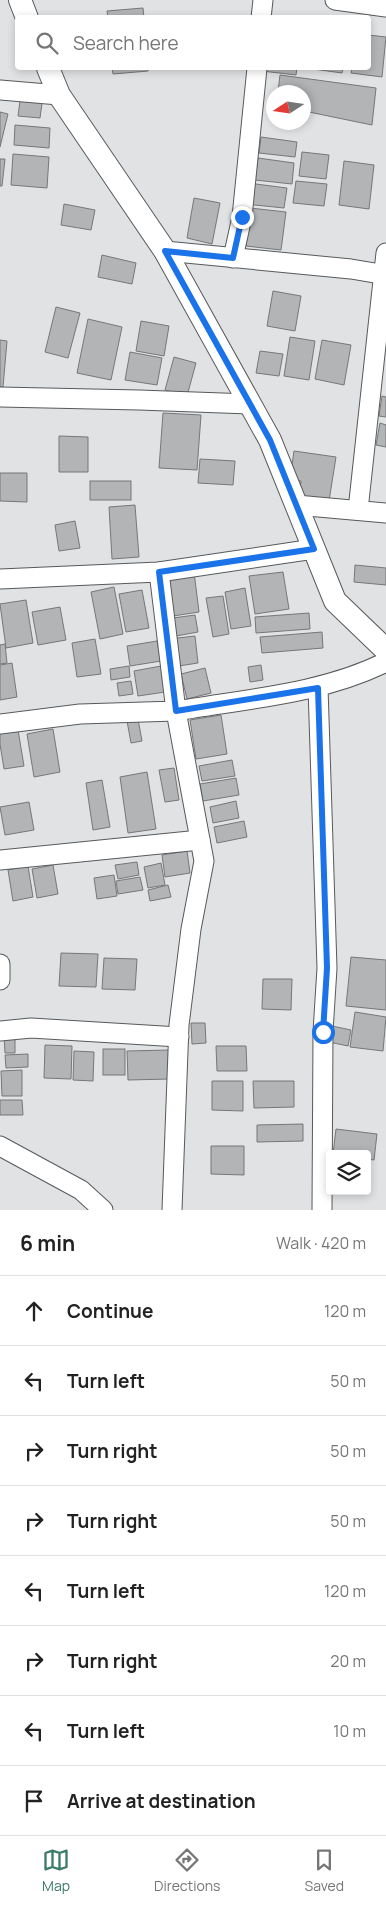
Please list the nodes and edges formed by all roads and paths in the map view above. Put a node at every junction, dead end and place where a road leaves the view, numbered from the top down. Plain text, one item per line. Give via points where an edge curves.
1 (20, 0) edge
2 (262, 0) edge
3 (335, 0) edge
4 (386, 7) edge
5 (26, 15) edge
6 (261, 15) edge
7 (49, 70) edge
8 (257, 70) edge
9 (0, 90) edge
10 (59, 95) junction
11 (165, 251) junction
12 (386, 253) edge
13 (233, 258) junction
14 (385, 275) edge
15 (0, 397) edge
16 (250, 404) junction
17 (296, 505) junction
18 (358, 510) junction
19 (386, 513) edge
20 (314, 549) junction
21 (159, 572) junction
22 (0, 579) edge
23 (386, 650) edge
24 (386, 662) edge
25 (318, 688) junction
26 (176, 711) junction
27 (0, 724) edge
28 (200, 840) junction
29 (0, 860) edge
30 (0, 964) edge
31 (0, 978) edge
32 (0, 1031) edge
33 (179, 1037) junction
34 (0, 1146) edge
35 (103, 1210) edge
36 (172, 1210) edge
37 (322, 1210) edge

1 - 5 street
2 - 6 street
3 - 4 street
7 - 10 street
8 - 13 street via 242,217
9 - 10 street
10 - 11 street
11 - 13 street
11 - 16 street
12 - 14 street
13 - 14 street
14 - 18 street
15 - 16 street
16 - 17 street via 270,440
17 - 18 street
17 - 20 street
18 - 19 street
20 - 21 street
20 - 23 street via 335,601
21 - 22 street
21 - 26 street
24 - 25 street
25 - 26 street
25 - 37 street via 327,968 323,1032
26 - 27 street via 80,714
26 - 28 street
28 - 29 street
28 - 33 street via 204,861 191,929
30 - 31 street
32 - 33 street via 31,1028
33 - 36 street
34 - 35 street via 81,1190

